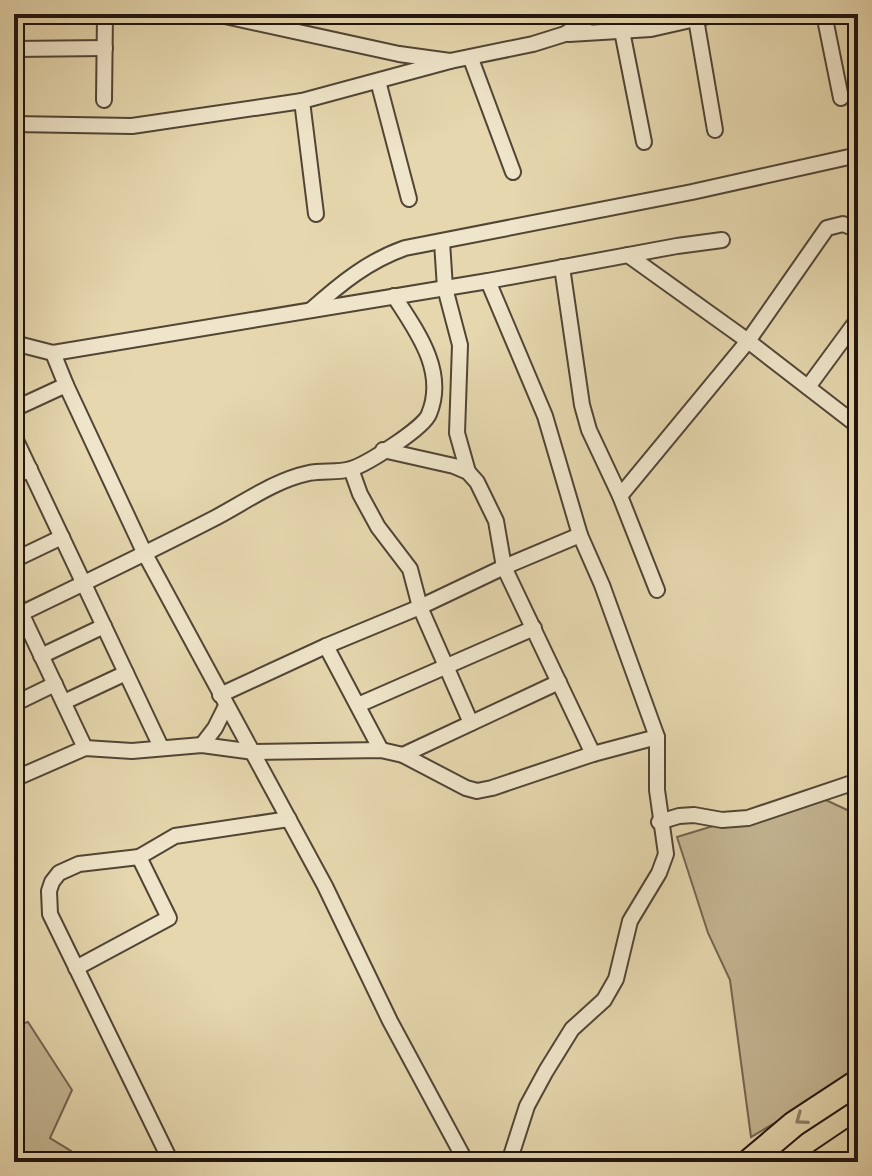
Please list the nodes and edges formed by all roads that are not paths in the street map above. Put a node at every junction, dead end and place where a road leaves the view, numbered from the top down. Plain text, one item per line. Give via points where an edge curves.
1 (105, 14) edge
2 (216, 14) edge
3 (596, 14) edge
4 (717, 14) edge
5 (824, 14) edge
6 (261, 19) edge
7 (696, 19) junction
8 (622, 31) junction
9 (565, 34) junction
10 (105, 48) junction
11 (14, 49) edge
12 (471, 59) junction
13 (450, 61) junction
14 (378, 81) junction
15 (841, 98) dead end
16 (104, 100) dead end
17 (302, 101) junction
18 (14, 124) edge
19 (715, 130) dead end
20 (644, 142) dead end
21 (858, 155) edge
22 (513, 172) dead end
23 (409, 199) dead end
24 (316, 214) dead end
25 (858, 230) edge
26 (722, 240) dead end
27 (442, 242) junction
28 (628, 255) junction
29 (562, 267) junction
30 (488, 281) junction
31 (445, 288) junction
32 (394, 296) junction
33 (311, 310) junction
34 (858, 319) edge
35 (748, 341) junction
36 (14, 343) edge
37 (53, 353) junction
38 (66, 385) junction
39 (808, 387) junction
40 (14, 409) edge
41 (858, 426) edge
42 (14, 436) edge
43 (383, 450) junction
44 (30, 469) junction
45 (351, 469) junction
46 (468, 472) junction
47 (14, 477) edge
48 (620, 496) junction
49 (580, 535) junction
50 (62, 537) junction
51 (145, 554) junction
52 (14, 560) edge
53 (504, 567) junction
54 (84, 583) junction
55 (657, 590) dead end
56 (14, 598) edge
57 (420, 607) junction
58 (18, 615) edge
59 (104, 626) junction
60 (534, 628) junction
61 (326, 646) junction
62 (41, 656) junction
63 (446, 667) junction
64 (126, 673) junction
65 (559, 682) junction
66 (55, 684) junction
67 (223, 701) junction
68 (64, 702) junction
69 (14, 704) edge
70 (358, 705) junction
71 (471, 723) junction
72 (657, 737) junction
73 (202, 745) junction
74 (161, 747) junction
75 (85, 748) junction
76 (381, 750) junction
77 (254, 752) junction
78 (593, 754) junction
79 (403, 755) junction
80 (14, 779) edge
81 (858, 781) edge
82 (289, 819) junction
83 (659, 822) junction
84 (139, 857) junction
85 (76, 968) junction
86 (858, 1082) edge
87 (858, 1137) edge
88 (171, 1162) edge
89 (466, 1162) edge
90 (509, 1162) edge
91 (749, 1162) edge
92 (821, 1162) edge

1 - 10 street
2 - 6 street
3 - 9 street
4 - 7 street
5 - 15 street
6 - 13 street via 399,54
7 - 8 street
7 - 19 street
8 - 9 street
8 - 20 street
9 - 12 street
10 - 11 street
10 - 16 street
12 - 13 street
12 - 22 street
13 - 14 street
14 - 17 street
14 - 23 street
17 - 18 street via 132,126
17 - 24 street
21 - 27 street
25 - 35 street via 843,224 827,228
26 - 28 street
27 - 31 street
27 - 33 street via 378,259
28 - 29 street
28 - 35 street
29 - 30 street
29 - 48 street via 582,405
30 - 31 street
30 - 49 street via 545,416
31 - 32 street
31 - 46 street via 460,345 455,415
32 - 33 street
32 - 43 street via 426,346 433,399 423,424
33 - 37 street
34 - 39 street
35 - 39 street
35 - 48 street
36 - 37 street
37 - 38 street
38 - 40 street
38 - 51 street
39 - 41 street
42 - 44 street
43 - 45 street
43 - 46 street
44 - 47 street
44 - 50 street
45 - 51 street via 288,479
45 - 57 street via 378,527 410,569
46 - 53 street via 496,521
48 - 55 street
49 - 53 street
49 - 72 street
50 - 52 street
50 - 54 street
51 - 54 street
51 - 67 street
53 - 57 street
53 - 60 street
54 - 58 street
54 - 59 street
56 - 58 street
57 - 61 street
57 - 63 street
58 - 62 street
59 - 62 street
59 - 64 street
60 - 63 street
60 - 65 street
61 - 67 street
61 - 70 street
62 - 66 street
63 - 70 street
63 - 71 street
64 - 68 street
64 - 74 street
65 - 71 street
65 - 78 street
66 - 68 street
66 - 69 street
67 - 73 street via 215,728
67 - 77 street
68 - 75 street
70 - 76 street
71 - 79 street
72 - 78 street
72 - 83 street
73 - 74 street
73 - 77 street
74 - 75 street
75 - 80 street
76 - 77 street
76 - 79 street
77 - 82 street
78 - 79 street via 477,791
81 - 83 street via 748,818 694,815
82 - 84 street via 175,836
82 - 89 street
83 - 90 street via 666,854 630,921 616,979 604,1000 572,1029 546,1071 527,1106
84 - 85 street via 169,918
84 - 85 street via 79,864 52,882 50,914
85 - 88 street
86 -> 91 highway via 794,1124
87 - 92 highway

